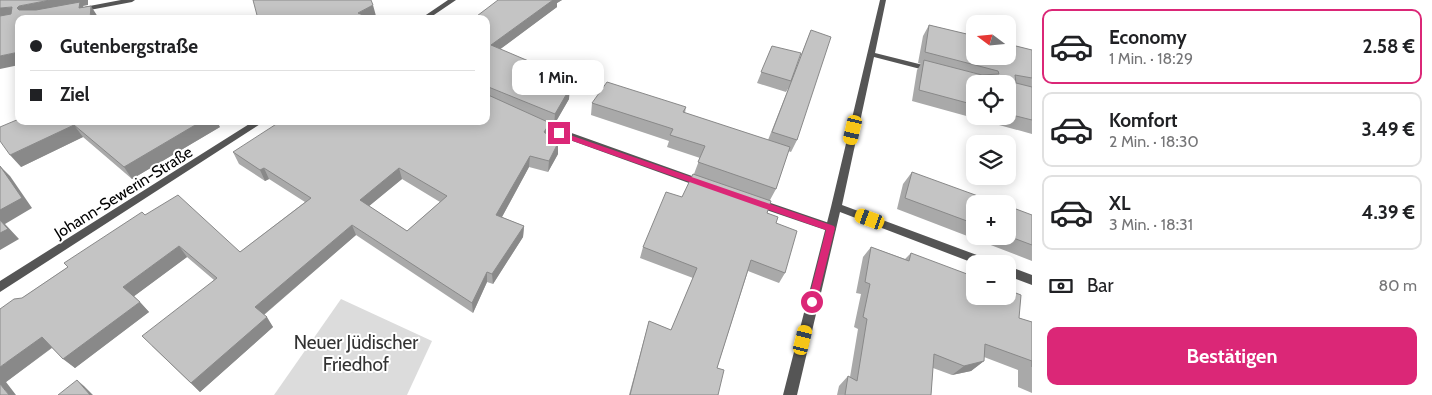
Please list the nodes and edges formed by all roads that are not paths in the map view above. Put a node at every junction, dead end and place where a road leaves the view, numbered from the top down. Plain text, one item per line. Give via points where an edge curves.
1 (132, 0) edge
2 (453, 0) edge
3 (883, 0) edge
4 (68, 12) edge
5 (429, 15) edge
6 (870, 54) junction
7 (937, 71) edge
8 (532, 121) edge
9 (255, 125) edge
10 (709, 186) edge
11 (746, 199) edge
12 (836, 207) junction
13 (831, 228) junction
14 (966, 255) edge
15 (1016, 274) edge
16 (1032, 280) edge
17 (0, 287) edge
18 (790, 395) edge

1 - 4 street
2 - 5 street
3 - 6 street
6 - 7 street
6 - 12 street
8 - 10 street
9 - 17 street, Johann-Sewerin-Straße
11 - 13 street
12 - 13 street
12 - 14 street
13 - 18 street
15 - 16 street

